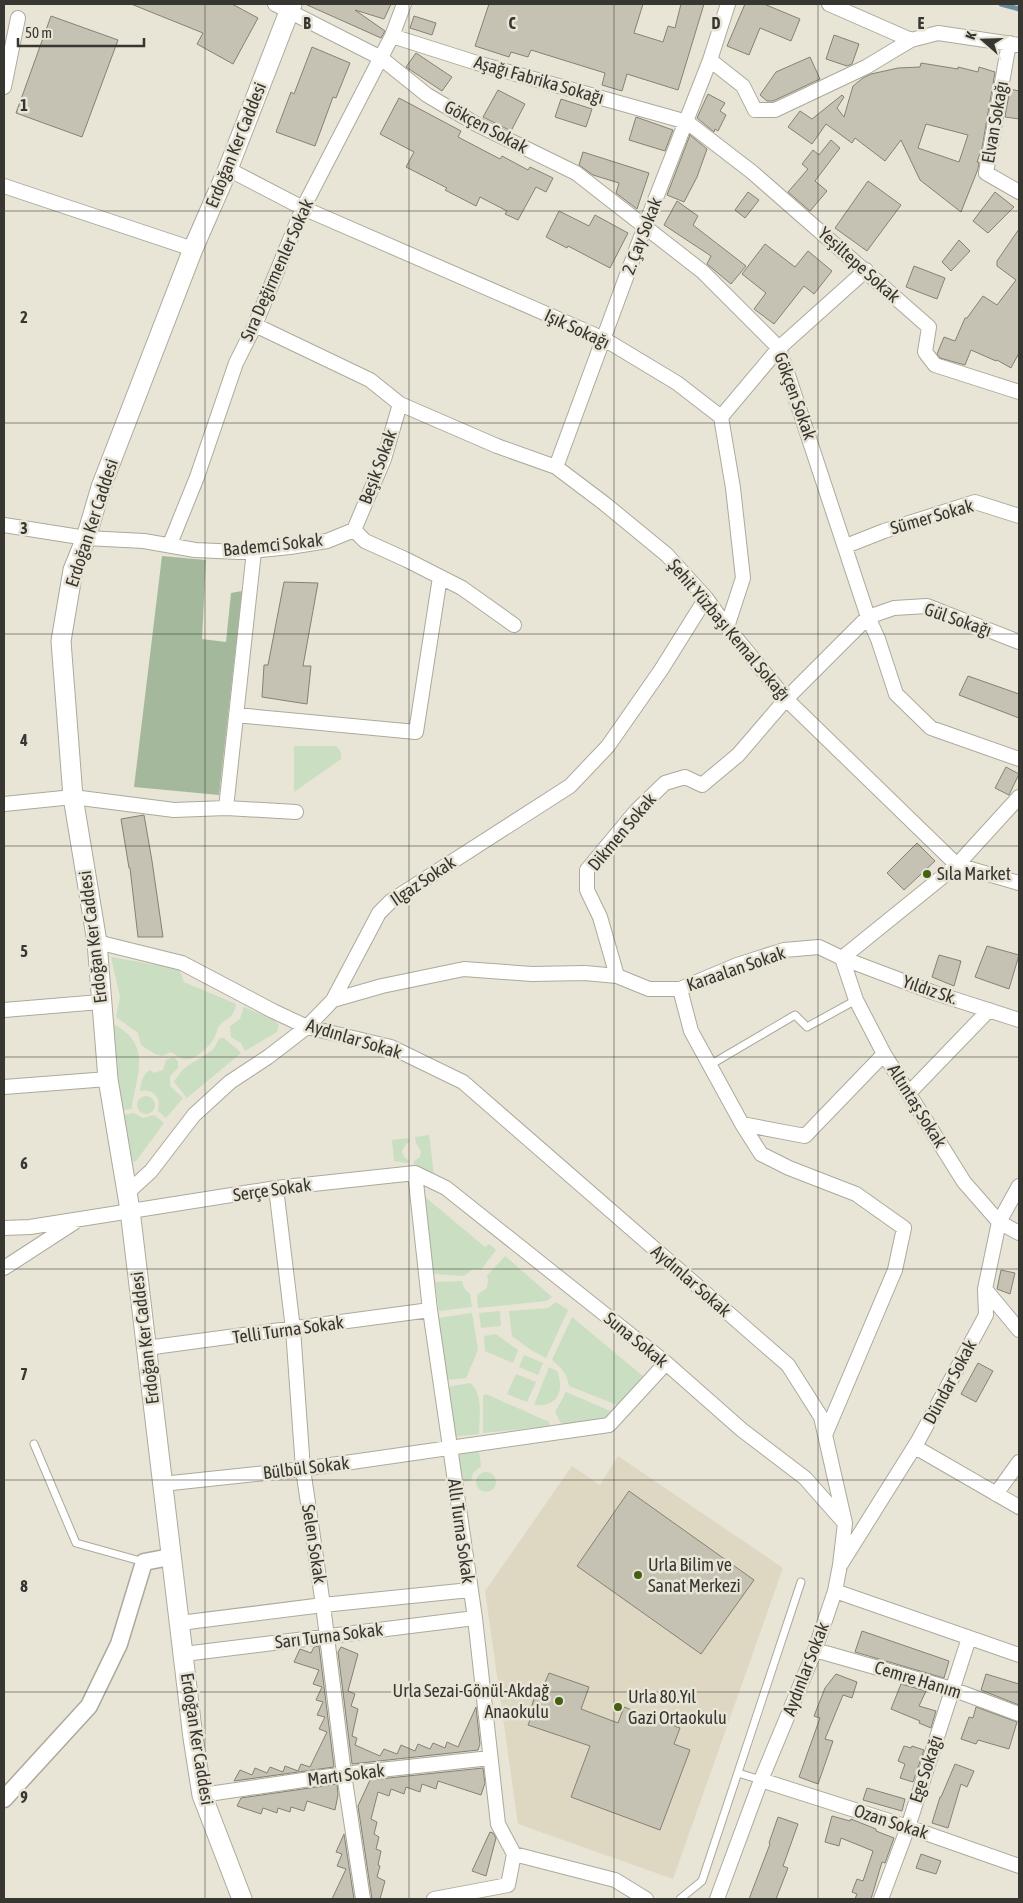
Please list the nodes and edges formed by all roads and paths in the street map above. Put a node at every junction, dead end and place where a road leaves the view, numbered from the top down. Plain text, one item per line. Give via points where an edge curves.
1 (404, 4) edge
2 (728, 4) edge
3 (829, 4) edge
4 (286, 7) edge
5 (18, 18) dead end
6 (392, 36) junction
7 (911, 40) junction
8 (1014, 44) edge
9 (381, 58) junction
10 (710, 60) junction
11 (4, 87) edge
12 (687, 122) junction
13 (228, 169) junction
14 (4, 186) edge
15 (1019, 192) edge
16 (303, 208) junction
17 (645, 226) junction
18 (193, 249) junction
19 (866, 270) junction
20 (255, 325) junction
21 (604, 340) junction
22 (779, 348) junction
23 (1019, 392) edge
24 (400, 404) junction
25 (721, 417) junction
26 (556, 467) junction
27 (1019, 516) edge
28 (4, 525) edge
29 (354, 530) junction
30 (86, 538) junction
31 (170, 544) junction
32 (846, 546) junction
33 (254, 551) junction
34 (440, 577) junction
35 (706, 598) junction
36 (868, 616) junction
37 (514, 624) dead end
38 (727, 627) junction
39 (1019, 642) edge
40 (786, 698) junction
41 (236, 716) junction
42 (1019, 759) edge
43 (74, 797) junction
44 (1019, 797) edge
45 (4, 804) edge
46 (226, 808) junction
47 (296, 812) dead end
48 (957, 865) junction
49 (1019, 883) edge
50 (97, 942) junction
51 (842, 958) junction
52 (617, 976) junction
53 (680, 989) junction
54 (333, 1000) junction
55 (856, 1000) junction
56 (100, 1002) junction
57 (4, 1010) edge
58 (989, 1010) junction
59 (1019, 1020) edge
60 (307, 1027) junction
61 (884, 1054) junction
62 (710, 1065) junction
63 (108, 1078) junction
64 (4, 1087) edge
65 (909, 1093) junction
66 (742, 1124) junction
67 (415, 1172) junction
68 (1019, 1186) edge
69 (276, 1188) junction
70 (128, 1202) junction
71 (81, 1218) junction
72 (999, 1222) junction
73 (4, 1228) edge
74 (1019, 1233) edge
75 (4, 1268) edge
76 (985, 1288) junction
77 (430, 1310) junction
78 (293, 1330) junction
79 (1019, 1330) edge
80 (146, 1348) junction
81 (666, 1363) junction
82 (825, 1435) junction
83 (34, 1444) dead end
84 (915, 1447) junction
85 (449, 1449) junction
86 (1019, 1462) edge
87 (302, 1469) junction
88 (162, 1484) junction
89 (996, 1494) junction
90 (1019, 1507) edge
91 (845, 1523) junction
92 (170, 1557) junction
93 (144, 1562) junction
94 (840, 1565) junction
95 (801, 1582) dead end
96 (470, 1590) junction
97 (835, 1591) junction
98 (323, 1605) junction
99 (475, 1618) junction
100 (180, 1623) junction
101 (326, 1637) junction
102 (969, 1638) junction
103 (815, 1650) junction
104 (184, 1654) junction
105 (1019, 1655) edge
106 (952, 1689) junction
107 (1019, 1714) edge
108 (490, 1758) junction
109 (738, 1772) junction
110 (344, 1774) junction
111 (761, 1780) junction
112 (202, 1795) junction
113 (4, 1799) edge
114 (908, 1827) junction
115 (514, 1854) junction
116 (1019, 1866) edge
117 (242, 1899) edge
118 (363, 1899) edge
119 (434, 1899) edge
120 (646, 1899) edge
121 (680, 1899) edge
122 (717, 1899) edge
123 (881, 1899) edge

1 - 6 street, Sıra Değirmenler Sokak
2 - 10 street, 2. Çay Sokak
3 - 7 street
4 - 9 street, Gökçen Sokak
4 - 13 main road, Erdoğan Ker Caddesi
5 - 11 street
6 - 9 street, Sıra Değirmenler Sokak
6 - 12 street, Aşağı Fabrika Sokağı
7 - 8 street via 938,33
7 - 10 street via 866,67 775,110 755,110 743,86
8 - 15 street, Elvan Sokağı via 986,172
9 - 16 street, Sıra Değirmenler Sokak
9 - 17 street, Gökçen Sokak via 427,95 476,124 576,173
10 - 12 street, 2. Çay Sokak
12 - 17 street, 2. Çay Sokak
12 - 19 street, Yeşiltepe Sokak via 752,172
13 - 16 street, Işık Sokağı
13 - 18 main road, Erdoğan Ker Caddesi
14 - 18 street
16 - 20 street, Sıra Değirmenler Sokak
16 - 21 street, Işık Sokağı
17 - 21 street, 2. Çay Sokak
17 - 22 street, Gökçen Sokak via 703,272
18 - 30 main road, Erdoğan Ker Caddesi via 101,487
19 - 22 street
19 - 23 street, Yeşiltepe Sokak via 929,327 925,352 935,365
20 - 24 street, Şehit Yüzbaşı Kemal Sokağı via 370,380
20 - 31 street, Sıra Değirmenler Sokak via 236,363
21 - 25 street, Işık Sokağı via 677,383
21 - 26 street, 2. Çay Sokak
22 - 25 street
22 - 32 street, Gökçen Sokak
24 - 26 street, Şehit Yüzbaşı Kemal Sokağı via 497,446
24 - 29 street, Beşik Sokak via 384,459
25 - 38 street via 743,578
26 - 35 street, Şehit Yüzbaşı Kemal Sokağı via 667,555
27 - 32 street, Sümer Sokak via 975,502
28 - 30 street, Bademci Sokak
29 - 33 street, Bademci Sokak via 327,542
29 - 34 street via 365,541
30 - 31 street, Bademci Sokak
30 - 43 main road, Erdoğan Ker Caddesi via 74,570 60,641
31 - 33 street, Bademci Sokak via 195,550
32 - 36 street, Gökçen Sokak
33 - 41 street
34 - 37 street via 462,588
34 - 41 street via 416,732
35 - 38 street, Şehit Yüzbaşı Kemal Sokağı
35 - 54 street, Ilgaz Sokak via 608,746 570,786 391,901 379,913
36 - 39 street, Gül Sokağı via 894,608 927,606
36 - 40 street, Dikmen Sokak
36 - 42 street, Gökçen Sokak via 896,694 931,728
38 - 40 street, Şehit Yüzbaşı Kemal Sokağı
40 - 48 street, Şehit Yüzbaşı Kemal Sokağı
40 - 52 street, Dikmen Sokak via 738,756 702,785 685,777 665,783 636,811 586,870 587,890 600,917
41 - 46 street
43 - 45 street
43 - 46 street via 174,810
43 - 50 main road, Erdoğan Ker Caddesi
44 - 48 street
46 - 47 street
48 - 49 street, Şehit Yüzbaşı Kemal Sokağı
48 - 51 street
50 - 56 main road, Erdoğan Ker Caddesi
50 - 60 street, Aydınlar Sokak via 182,963
51 - 53 street, Karaalan Sokak via 819,947 784,950
51 - 55 street, Altıntaş Sokak
51 - 58 street, Yıldız Sk.
52 - 53 street, Karaalan Sokak via 649,989
52 - 54 street, Karaalan Sokak via 464,969
53 - 62 street via 691,1031
54 - 60 street, Ilgaz Sokak
55 - 61 street, Altıntaş Sokak
55 - 62 lane via 807,1027 795,1015
56 - 57 street
56 - 63 main road, Erdoğan Ker Caddesi
58 - 59 street, Yıldız Sk.
58 - 65 street
60 - 70 street, Ilgaz Sokak via 230,1082 194,1115
60 - 82 street, Aydınlar Sokak via 391,1047 463,1082 788,1366 821,1417
61 - 65 street, Altıntaş Sokak
61 - 66 street via 805,1136
62 - 66 street
63 - 64 street
63 - 70 main road, Erdoğan Ker Caddesi
65 - 72 street, Altıntaş Sokak via 964,1182
66 - 82 street via 761,1154 856,1194 904,1228 895,1270
67 - 69 street, Serçe Sokak
67 - 77 street, Allı Turna Sokak
67 - 81 street, Suna Sokak via 446,1188
68 - 72 street, Dündar Sokak
69 - 70 street, Serçe Sokak
69 - 78 street, Selen Sokak
70 - 71 street, Serçe Sokak
70 - 80 main road, Erdoğan Ker Caddesi
71 - 73 street, Serçe Sokak
71 - 75 street
72 - 74 street, Altıntaş Sokak
72 - 76 street, Dündar Sokak
76 - 79 street
76 - 84 street, Dündar Sokak via 986,1315
77 - 78 street, Telli Turna Sokak
77 - 85 street, Allı Turna Sokak
78 - 80 street, Telli Turna Sokak
78 - 87 street, Selen Sokak
80 - 88 main road, Erdoğan Ker Caddesi
81 - 85 street, Bülbül Sokak via 610,1425
81 - 91 street, Suna Sokak via 742,1430 805,1478
82 - 91 street, Aydınlar Sokak
83 - 93 lane via 76,1543
84 - 89 street
84 - 94 street, Dündar Sokak
85 - 87 street, Bülbül Sokak
85 - 96 street, Allı Turna Sokak
86 - 89 street
87 - 88 street, Bülbül Sokak
87 - 98 street, Selen Sokak
88 - 92 main road, Erdoğan Ker Caddesi
89 - 90 street
91 - 94 street, Aydınlar Sokak
92 - 93 street
92 - 100 main road, Erdoğan Ker Caddesi
93 - 113 street via 120,1644 89,1706
94 - 97 street, Aydınlar Sokak
95 - 109 lane
96 - 98 street
96 - 99 street, Allı Turna Sokak
97 - 102 street
97 - 103 street, Aydınlar Sokak
98 - 100 street
98 - 101 street, Selen Sokak
99 - 101 street, Sarı Turna Sokak
99 - 108 street, Allı Turna Sokak
100 - 104 main road, Erdoğan Ker Caddesi
101 - 104 street, Sarı Turna Sokak
101 - 110 street, Selen Sokak
102 - 105 street
102 - 106 street, Ege Sokağı
103 - 106 street, Cemre Hanım
103 - 111 street, Aydınlar Sokak
104 - 112 main road, Erdoğan Ker Caddesi
106 - 107 street, Cemre Hanım
106 - 114 street, Ege Sokağı
108 - 110 street, Martı Sokak
108 - 115 street, Allı Turna Sokak via 498,1824
109 - 111 lane
109 - 121 lane via 702,1881
110 - 112 street, Martı Sokak
110 - 118 street, Selen Sokak
111 - 114 street, Ozan Sokak
111 - 122 street, Aydınlar Sokak
112 - 117 main road, Erdoğan Ker Caddesi
114 - 116 street, Ozan Sokak
114 - 123 street, Ege Sokağı
115 - 119 street via 508,1885
115 - 120 street via 615,1880

